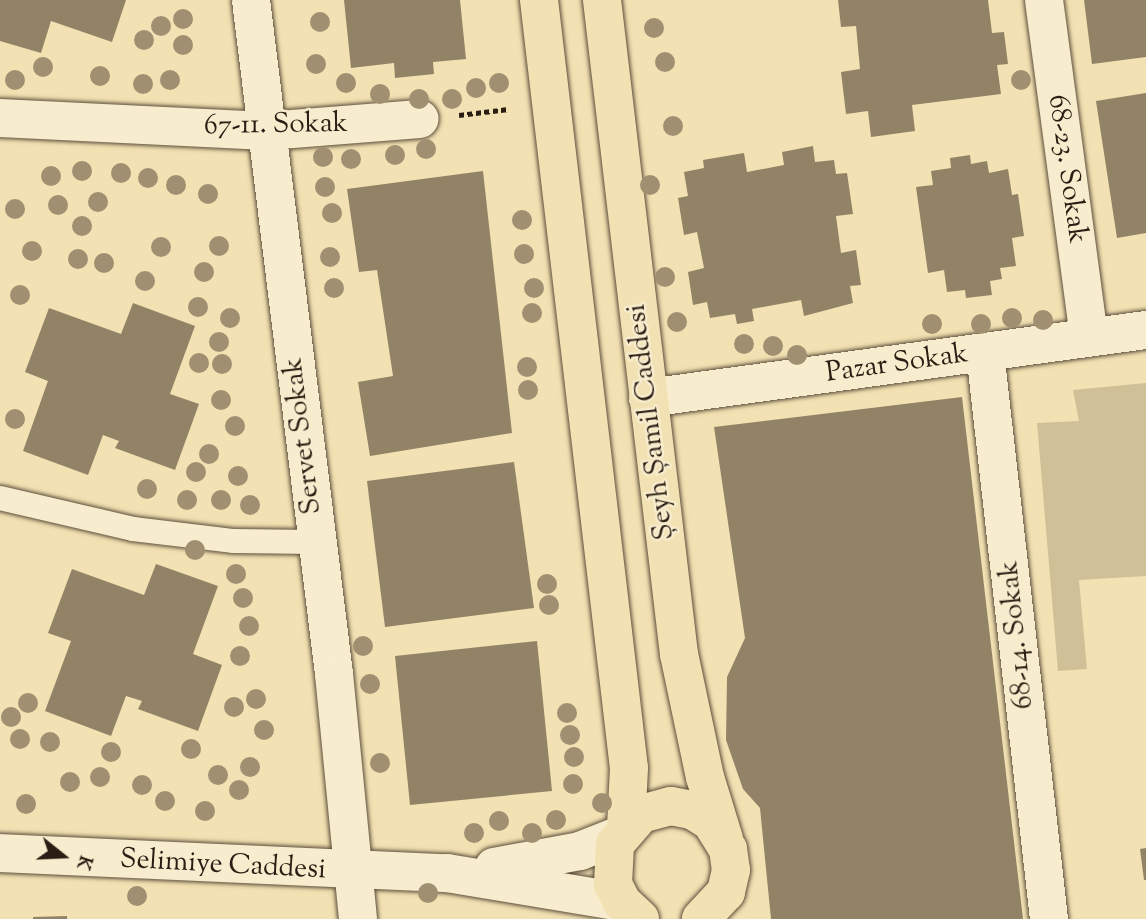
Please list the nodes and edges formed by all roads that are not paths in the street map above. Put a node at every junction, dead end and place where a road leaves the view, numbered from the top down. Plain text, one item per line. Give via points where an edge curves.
1 (251, 0) edge
2 (539, 0) edge
3 (602, 0) edge
4 (1044, 0) edge
5 (0, 118) edge
6 (420, 120) road end
7 (267, 131) junction
8 (1146, 330) edge
9 (1089, 338) junction
10 (985, 352) junction
11 (648, 398) junction
12 (0, 498) edge
13 (316, 542) junction
14 (623, 831) junction
15 (724, 839) junction
16 (0, 853) edge
17 (353, 872) junction
18 (447, 873) junction
19 (729, 881) junction
20 (630, 913) edge
21 (358, 919) edge
22 (701, 919) edge
23 (723, 919) edge
24 (1049, 919) edge

1 - 7 street, Servet Sokak
2 - 14 main road via 629,768
3 - 11 main road, Şeyh Şamil Caddesi
4 - 9 street, 68-23. Sokak
5 - 7 street, 67-11. Sokak
6 - 7 street, 67-11. Sokak
7 - 13 street, Servet Sokak
8 - 9 street, Pazar Sokak
9 - 10 street, Pazar Sokak
10 - 11 street, Pazar Sokak
10 - 24 street, 68-14. Sokak
11 - 15 main road, Şeyh Şamil Caddesi via 678,654
12 - 13 lane via 133,529 234,541
13 - 17 street, Servet Sokak
14 - 15 main road via 651,810 682,808 711,822
14 - 18 street, Selimiye Caddesi via 543,860
14 - 20 main road via 610,864
15 - 19 main road, Şeyh Şamil Caddesi via 731,860
16 - 17 street, Selimiye Caddesi
17 - 18 street, Selimiye Caddesi
17 - 21 street, Servet Sokak
18 - 20 street, Selimiye Caddesi
19 - 22 main road via 720,902
19 - 23 main road

